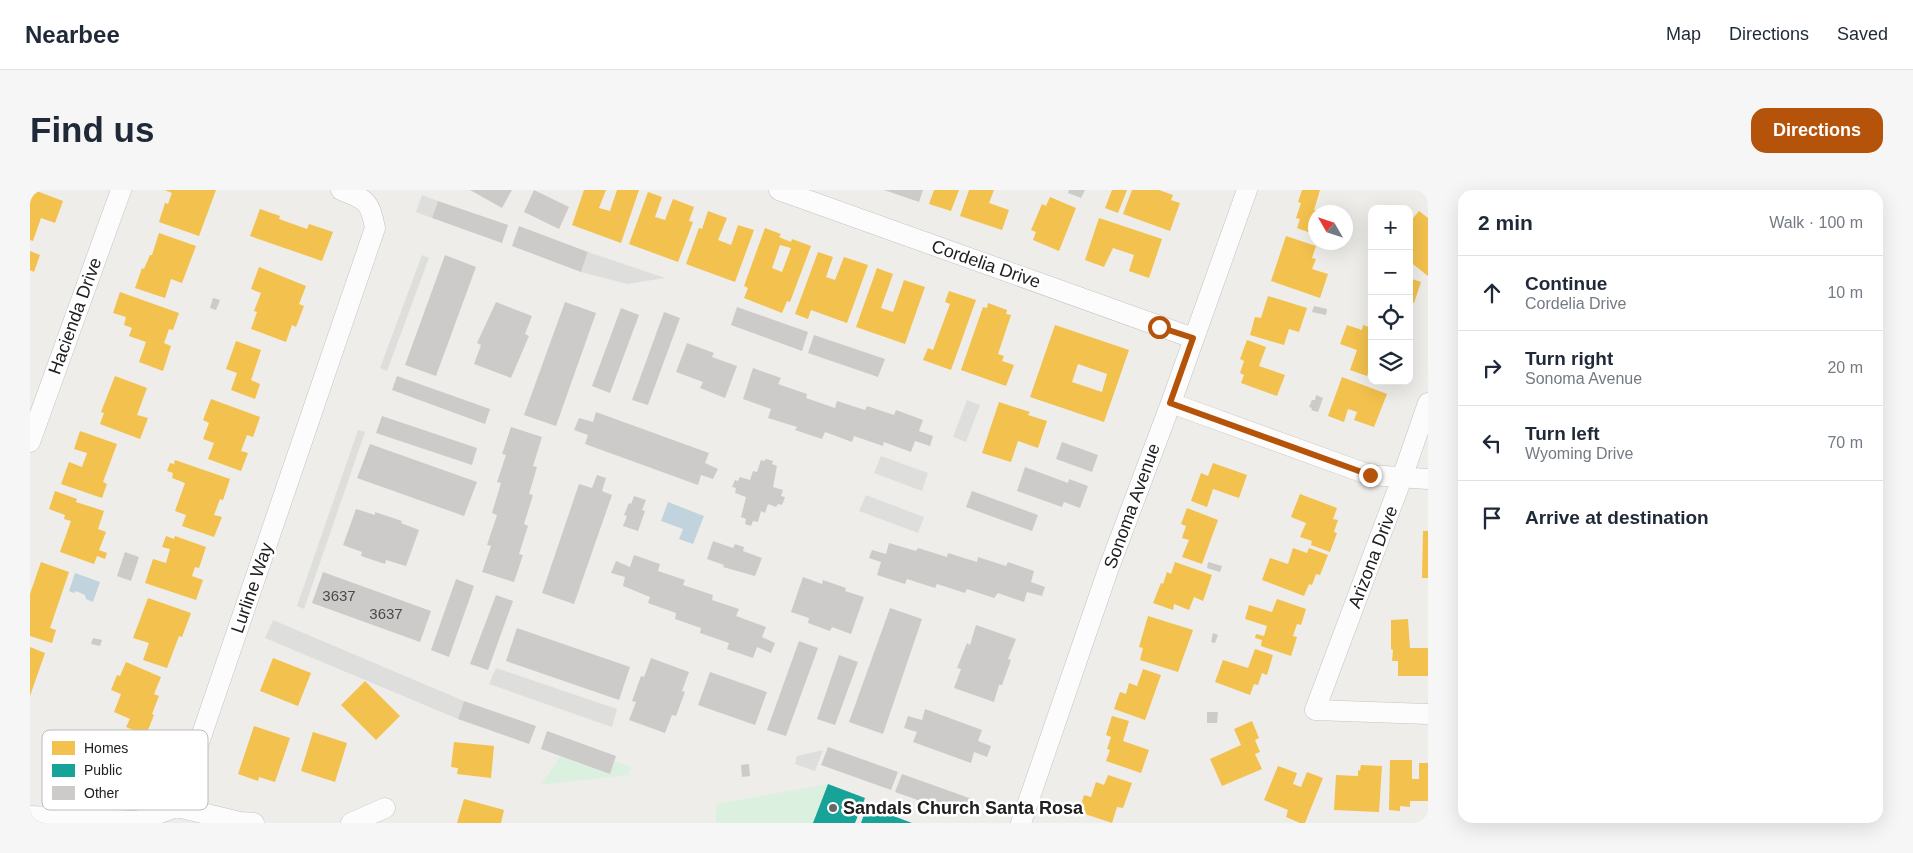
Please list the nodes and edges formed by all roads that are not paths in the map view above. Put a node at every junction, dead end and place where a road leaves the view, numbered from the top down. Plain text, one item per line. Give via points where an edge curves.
1 (121, 190) edge
2 (341, 190) edge
3 (779, 190) edge
4 (1247, 190) edge
5 (1193, 338) junction
6 (1170, 403) junction
7 (1428, 403) edge
8 (30, 442) edge
9 (1402, 478) junction
10 (1428, 479) edge
11 (1428, 714) edge
12 (203, 730) edge
13 (385, 808) dead end
14 (171, 810) edge
15 (186, 810) edge
16 (30, 816) edge
17 (254, 823) edge
18 (351, 823) edge
19 (1021, 823) edge

1 - 8 street, Hacienda Drive
2 - 12 street, Lurline Way via 363,198 372,209 374,228
3 - 5 street, Cordelia Drive
4 - 5 street, Sonoma Avenue
5 - 6 street, Sonoma Avenue
6 - 9 street via 1370,475
6 - 19 street, Sonoma Avenue via 1108,570
7 - 9 street, Arizona Drive
9 - 10 street
9 - 11 street, Arizona Drive via 1315,710
13 - 18 street
14 - 16 street via 137,821
15 - 17 street

